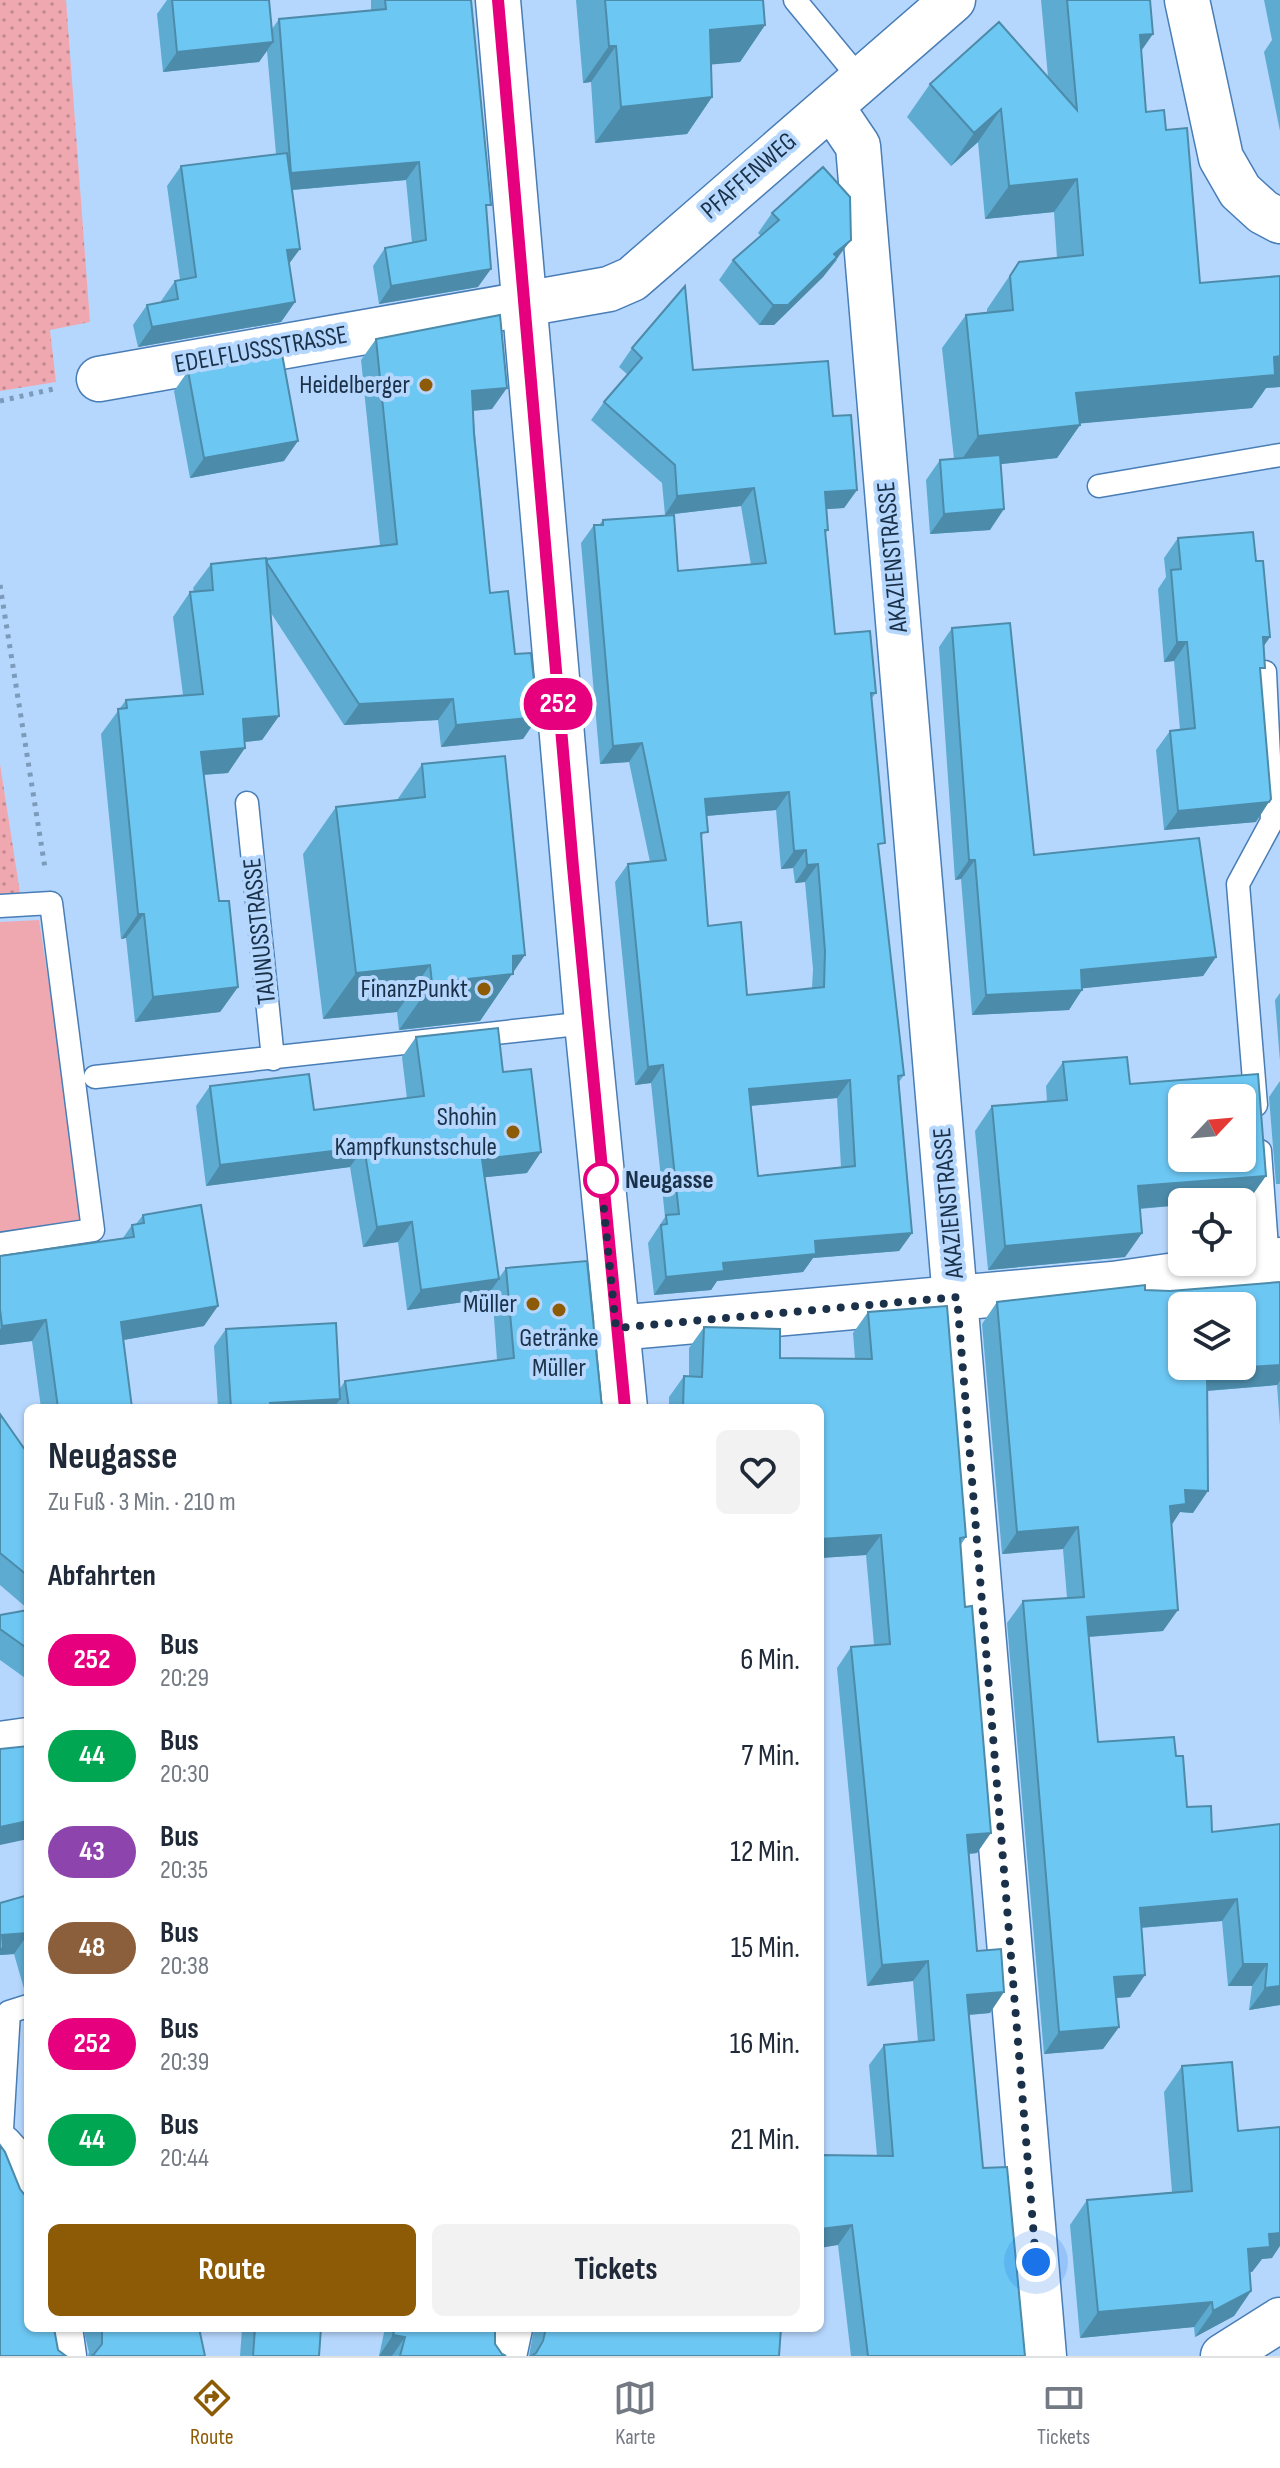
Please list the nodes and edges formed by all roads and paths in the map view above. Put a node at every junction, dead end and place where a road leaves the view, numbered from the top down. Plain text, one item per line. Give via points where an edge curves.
1 (498, 0) edge
2 (795, 0) edge
3 (953, 0) edge
4 (1187, 0) edge
5 (846, 93) junction
6 (1280, 221) edge
7 (522, 303) junction
8 (99, 379) joint
9 (0, 401) edge
10 (1280, 455) edge
11 (1099, 486) dead end
12 (0, 585) edge
13 (1265, 672) edge
14 (247, 803) dead end
15 (51, 903) junction
16 (0, 906) edge
17 (587, 1023) junction
18 (273, 1059) junction
19 (95, 1077) dead end
20 (0, 1244) edge
21 (1274, 1261) edge
22 (957, 1297) junction
23 (616, 1328) junction
24 (625, 1404) edge
25 (24, 1741) edge
26 (0, 1744) edge
27 (24, 2007) edge
28 (10, 2151) edge
29 (24, 2189) edge
30 (1280, 2320) edge
31 (61, 2332) edge
32 (509, 2332) edge
33 (64, 2356) edge
34 (504, 2356) edge
35 (1044, 2356) edge
36 (1223, 2356) edge

1 - 7 street
2 - 5 lane
3 - 5 street, PFAFFENWEG
4 - 6 street via 1221,158 1240,191
5 - 7 street, PFAFFENWEG via 632,279 609,289
5 - 22 street, AKAZIENSTRASSE via 858,146
7 - 8 street, EDELFLUSSSTRASSE
7 - 17 street
8 - 9 path
10 - 11 lane
12 - 15 path
13 - 21 lane via 1272,821 1238,884
14 - 18 lane, TAUNUSSTRASSE
15 - 16 lane
15 - 20 lane via 93,1230
17 - 18 lane
17 - 23 street
18 - 19 lane
21 - 22 street via 1113,1284
22 - 23 street
22 - 35 street, AKAZIENSTRASSE
23 - 24 street
25 - 26 street
27 - 28 lane via 9,2012
28 - 29 street
30 - 36 street
31 - 33 street
32 - 34 street

